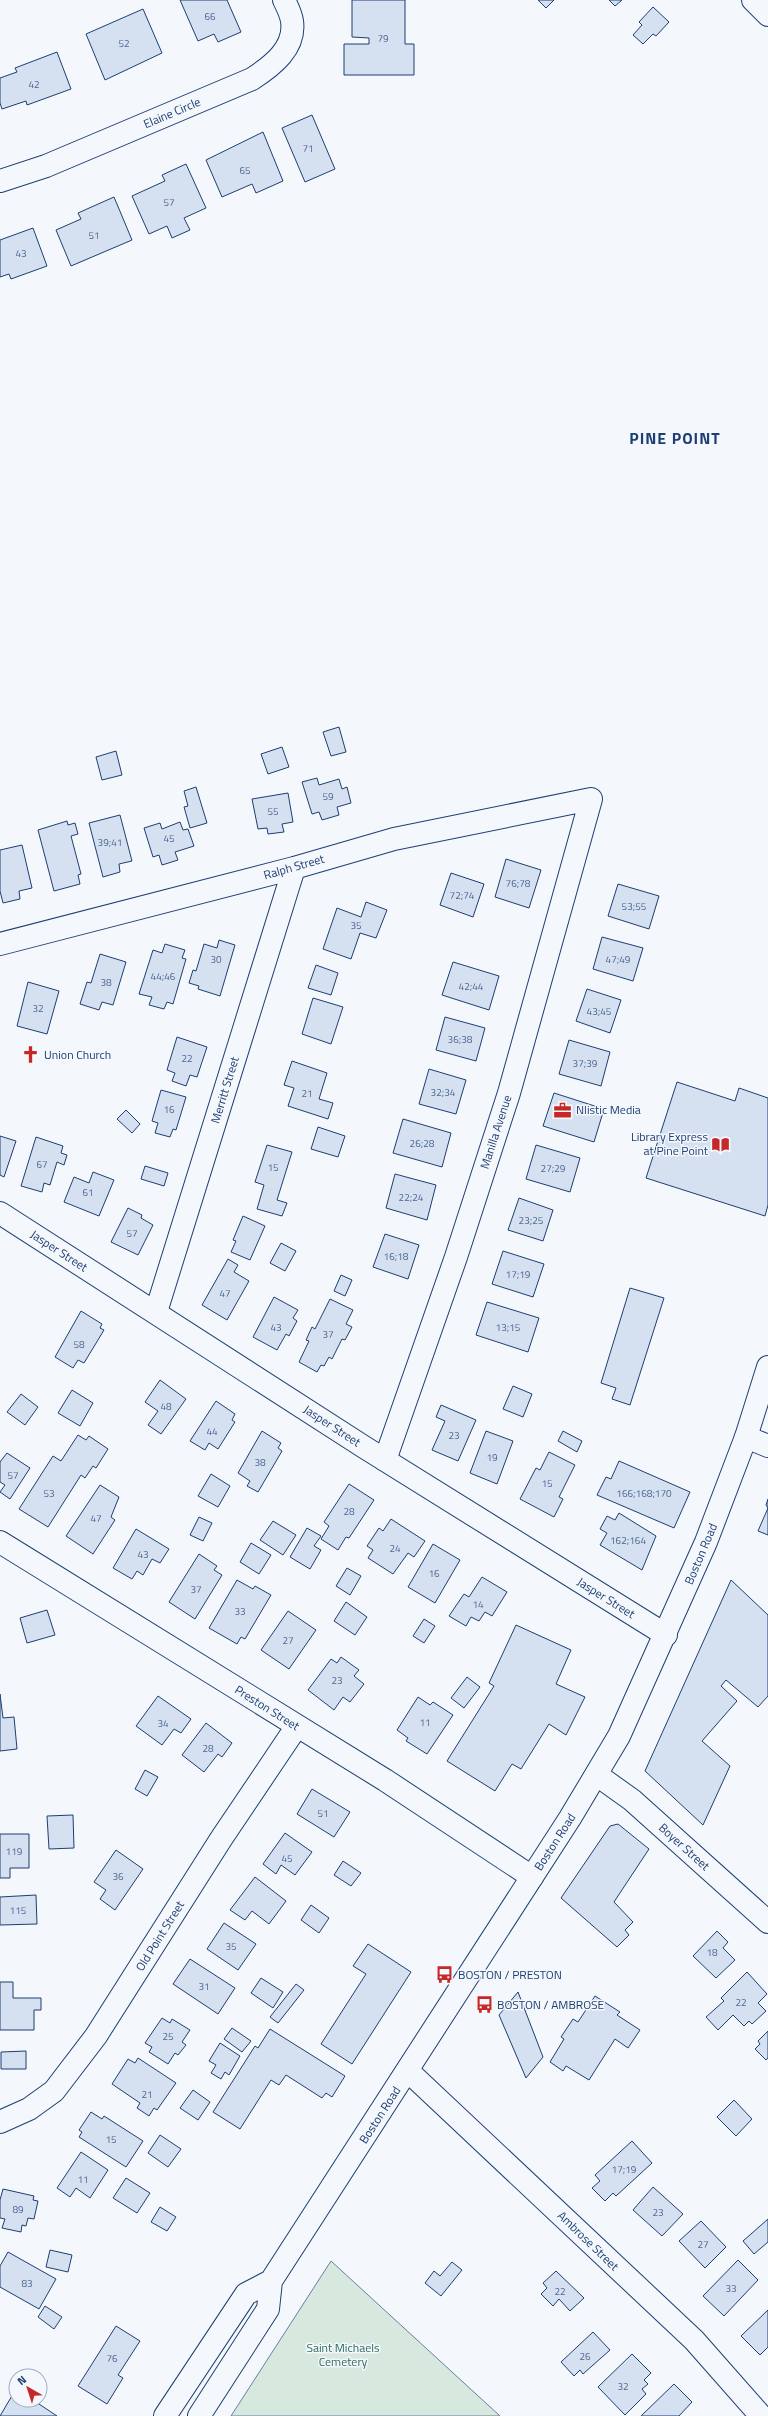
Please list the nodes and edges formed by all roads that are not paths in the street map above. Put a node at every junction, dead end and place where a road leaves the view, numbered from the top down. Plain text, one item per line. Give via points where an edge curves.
1 (284, 0) edge
2 (753, 0) edge
3 (768, 15) edge
4 (0, 181) edge
5 (591, 799) joint
6 (294, 868) junction
7 (0, 944) edge
8 (0, 1213) edge
9 (156, 1312) junction
10 (768, 1367) edge
11 (746, 1437) junction
12 (768, 1446) edge
13 (385, 1460) junction
14 (0, 1542) edge
15 (666, 1635) junction
16 (297, 1726) junction
17 (597, 1775) junction
18 (532, 1878) junction
19 (768, 1922) edge
20 (408, 2072) junction
21 (0, 2122) edge
22 (271, 2281) junction
23 (165, 2416) edge
24 (199, 2416) edge
25 (761, 2416) edge

1 - 4 street, Elaine Circle via 292,21 289,46 272,65 252,80 46,166
2 - 3 street
5 - 6 street, Ralph Street via 394,839
5 - 13 street, Manilla Avenue via 509,1093 456,1258
6 - 7 street, Ralph Street
6 - 9 street, Merritt Street
8 - 9 street, Jasper Street
9 - 13 street, Jasper Street
10 - 11 street, Boston Road
11 - 12 street
11 - 15 street, Boston Road via 706,1542
13 - 15 street, Jasper Street
14 - 16 street, Preston Street
15 - 17 street, Boston Road via 619,1736
16 - 18 street, Preston Street via 385,1780
16 - 21 street, Old Point Street via 87,2048 54,2091 28,2109
17 - 18 street, Boston Road
17 - 19 street, Boyer Street via 632,1800
18 - 20 street, Boston Road
20 - 22 street, Boston Road
20 - 25 street, Ambrose Street via 694,2340
22 - 23 street, Boston Road via 246,2294
22 - 24 street, Boston Road via 268,2309

